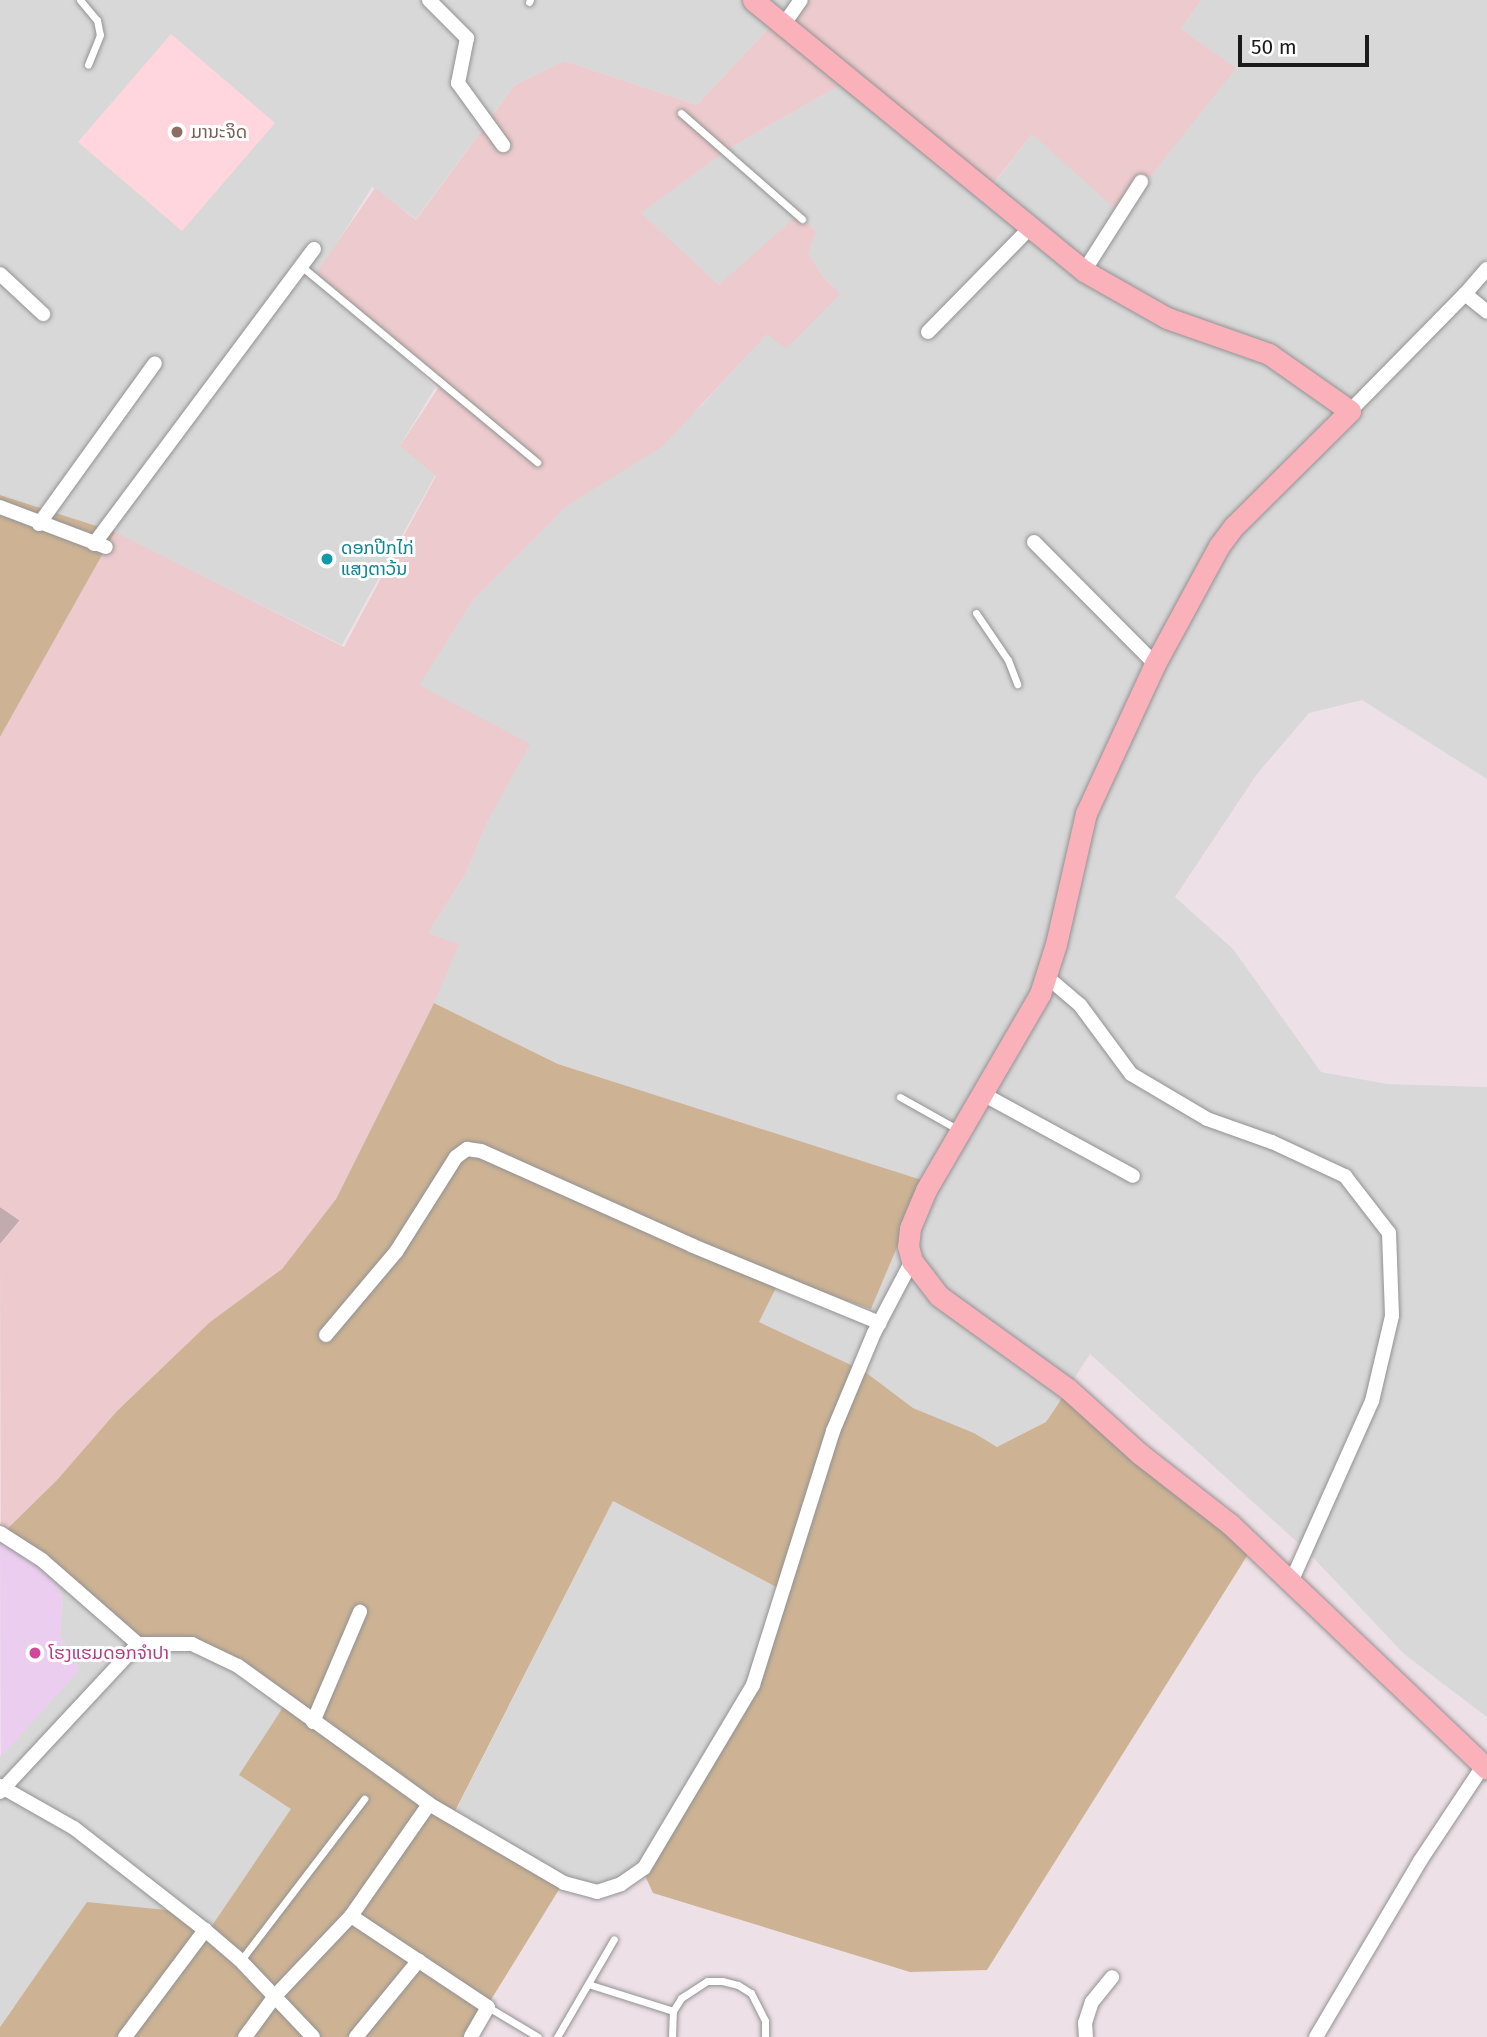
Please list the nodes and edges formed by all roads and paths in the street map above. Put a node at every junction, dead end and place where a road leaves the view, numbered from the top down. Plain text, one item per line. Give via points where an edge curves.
1 (80, 0) edge
2 (429, 0) edge
3 (753, 0) edge
4 (801, 0) edge
5 (783, 24) junction
6 (88, 65) dead end
7 (681, 113) dead end
8 (503, 145) dead end
9 (1141, 182) dead end
10 (803, 219) dead end
11 (1029, 229) junction
12 (314, 249) dead end
13 (301, 266) junction
14 (1487, 269) edge
15 (1084, 271) junction
16 (0, 274) edge
17 (1465, 294) junction
18 (1487, 312) edge
19 (43, 314) dead end
20 (928, 332) dead end
21 (155, 363) dead end
22 (1350, 411) junction
23 (537, 462) dead end
24 (0, 507) edge
25 (39, 524) junction
26 (1034, 542) dead end
27 (976, 613) dead end
28 (1155, 664) junction
29 (1017, 684) dead end
30 (1046, 975) junction
31 (981, 1093) junction
32 (900, 1097) dead end
33 (960, 1130) junction
34 (1133, 1175) dead end
35 (912, 1261) junction
36 (880, 1323) junction
37 (326, 1335) dead end
38 (0, 1533) edge
39 (1291, 1582) junction
40 (360, 1612) dead end
41 (138, 1644) junction
42 (313, 1722) junction
43 (1485, 1767) edge
44 (1, 1788) edge
45 (364, 1799) dead end
46 (429, 1804) junction
47 (351, 1916) junction
48 (205, 1930) junction
49 (614, 1939) dead end
50 (240, 1960) junction
51 (419, 1960) junction
52 (1112, 1977) dead end
53 (588, 1984) junction
54 (275, 1996) junction
55 (488, 2007) junction
56 (673, 2011) junction
57 (125, 2037) edge
58 (245, 2037) edge
59 (313, 2037) edge
60 (356, 2037) edge
61 (471, 2037) edge
62 (538, 2037) edge
63 (557, 2037) edge
64 (672, 2037) edge
65 (765, 2037) edge
66 (1086, 2037) edge
67 (1316, 2037) edge

1 - 6 lane via 97,20 100,35
2 - 8 street via 467,37 458,83
3 - 5 street
4 - 5 street
5 - 11 street
7 - 10 lane
9 - 15 street
11 - 15 street
11 - 20 street
12 - 13 street
13 - 23 lane
13 - 25 street via 100,545
14 - 17 street
15 - 22 street via 1167,318 1269,354
16 - 19 street
17 - 18 street
17 - 22 street
21 - 25 street
22 - 28 street via 1234,526
24 - 25 street
26 - 28 street
27 - 29 lane via 1008,660
28 - 30 street via 1086,813
30 - 31 street via 1040,994
30 - 39 street via 1080,1005 1131,1074 1208,1119 1346,1176 1389,1233 1392,1316 1372,1401
31 - 33 street
31 - 34 street
32 - 33 lane
33 - 35 street via 910,1228
35 - 36 street
35 - 39 street via 939,1296 1068,1390 1230,1524
36 - 37 street via 481,1151 467,1149 456,1157 396,1252
36 - 46 street via 833,1431 753,1685 644,1868 621,1884 597,1892 564,1882
38 - 41 street via 42,1560
39 - 43 street
40 - 42 street
41 - 42 street via 192,1644 238,1666
41 - 44 street
42 - 46 street
43 - 67 street via 1420,1861
44 - 48 street via 74,1828
45 - 50 lane
46 - 47 street
47 - 51 street
47 - 54 street
48 - 50 street
48 - 57 street
49 - 53 lane
50 - 54 street
51 - 55 street
51 - 60 street
52 - 66 street via 1092,2002
53 - 56 lane
53 - 63 lane
54 - 58 street
54 - 59 street
55 - 61 street
55 - 62 lane
56 - 64 lane
56 - 65 lane via 681,1998 707,1982 738,1985 760,2006

